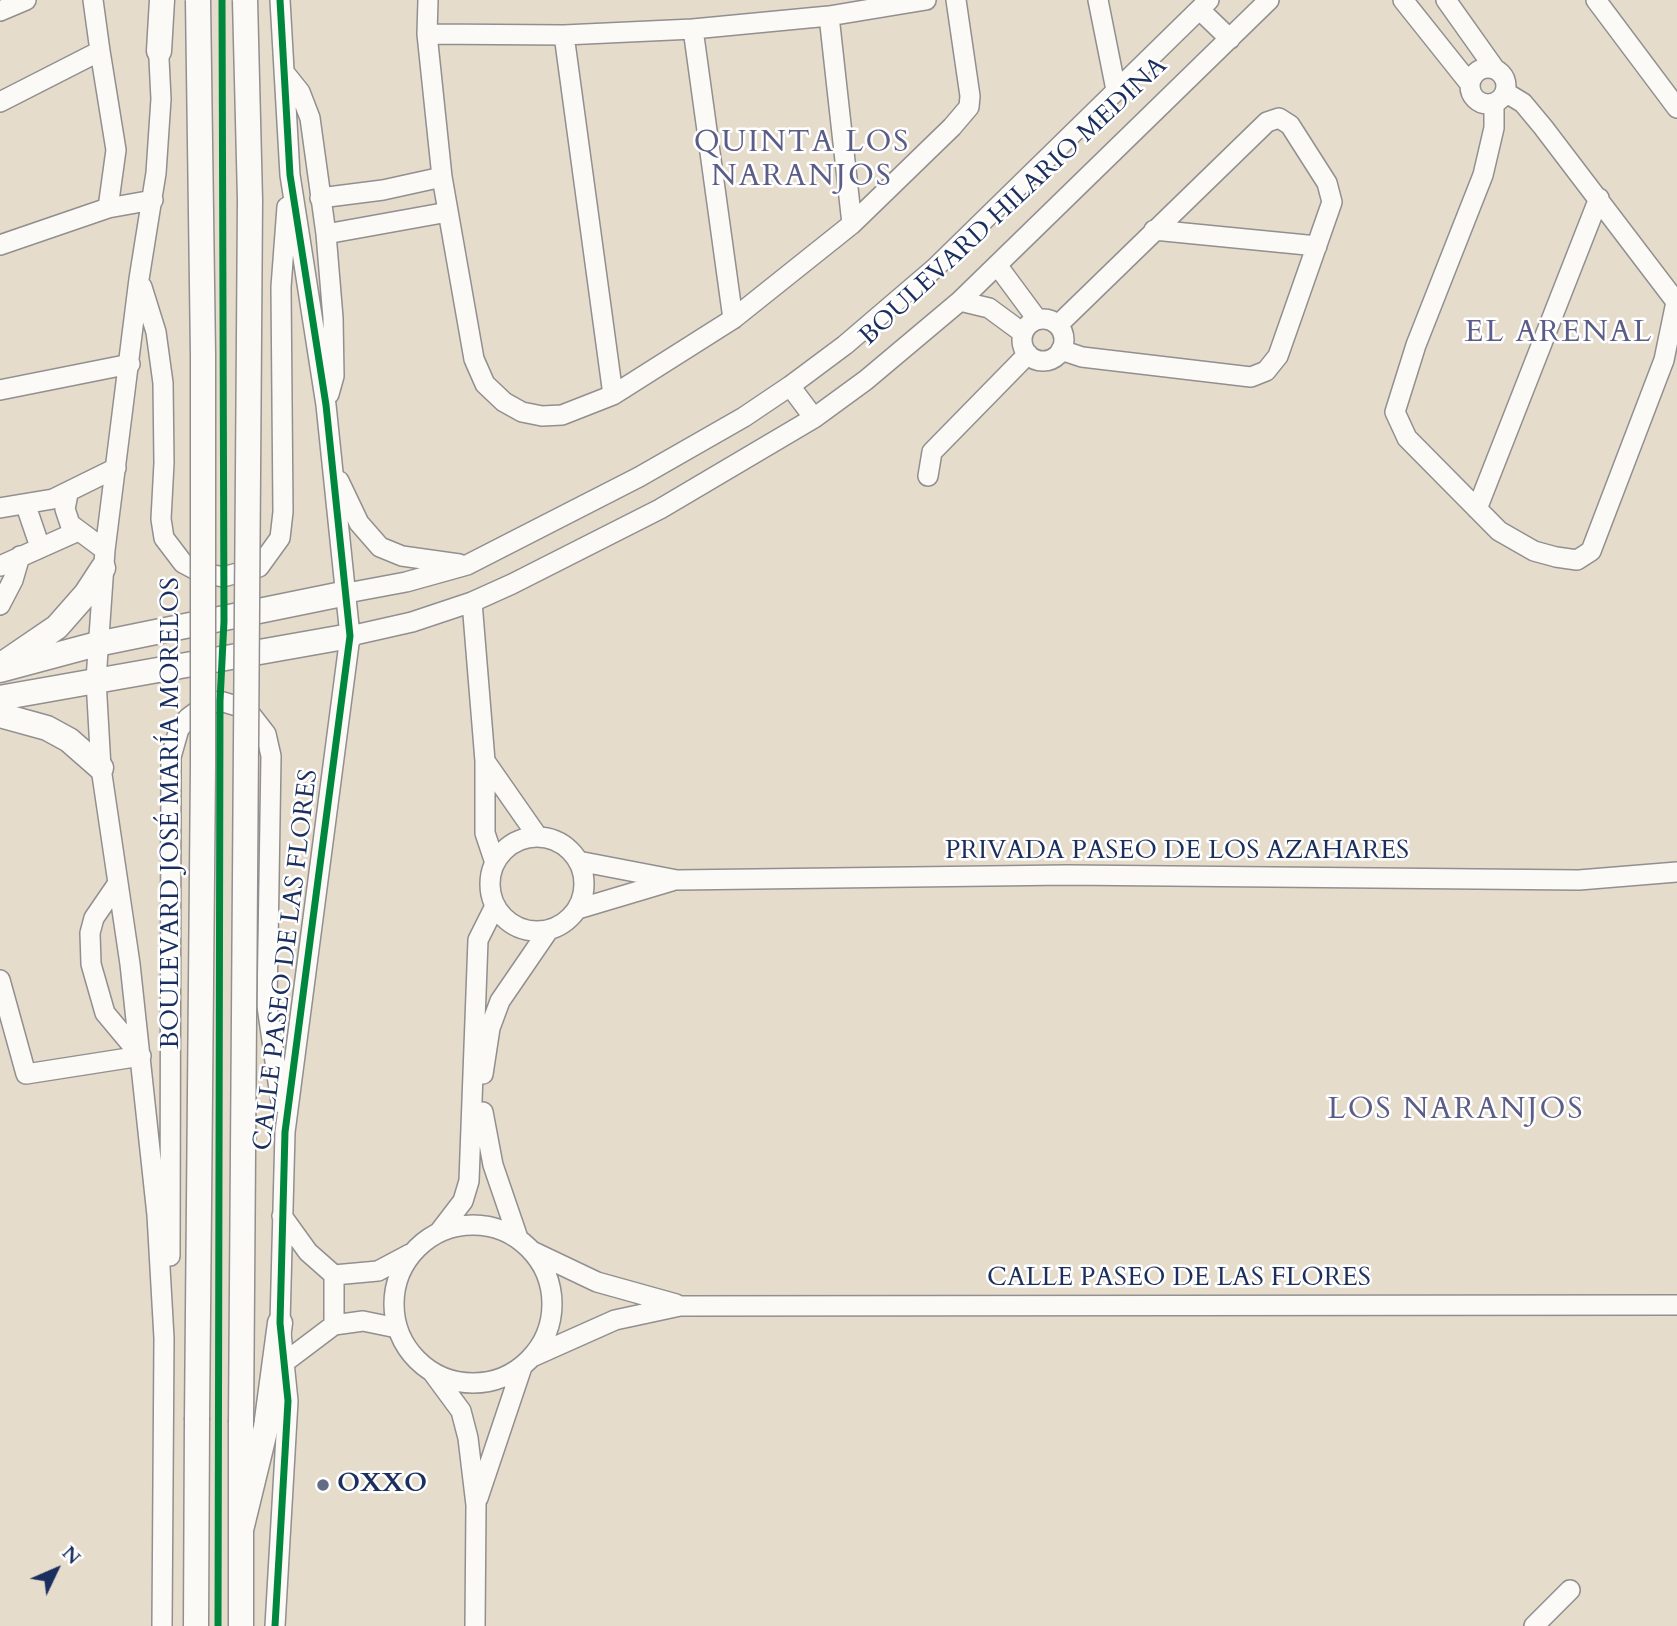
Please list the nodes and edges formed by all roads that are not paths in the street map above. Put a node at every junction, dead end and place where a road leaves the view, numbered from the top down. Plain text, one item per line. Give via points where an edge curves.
1 (26, 0) edge
2 (93, 0) edge
3 (153, 0) edge
4 (162, 0) edge
5 (198, 0) edge
6 (245, 0) edge
7 (280, 0) edge
8 (428, 0) edge
9 (926, 0) edge
10 (956, 0) edge
11 (1098, 0) edge
12 (1269, 0) edge
13 (1403, 0) edge
14 (1446, 0) edge
15 (1596, 0) edge
16 (1205, 5) edge
17 (0, 11) edge
18 (829, 16) junction
19 (693, 29) junction
20 (427, 34) junction
21 (564, 35) junction
22 (1230, 39) junction
23 (100, 51) junction
24 (159, 51) junction
25 (1495, 69) junction
26 (284, 72) junction
27 (1470, 84) junction
28 (1116, 90) junction
29 (1500, 98) junction
30 (0, 102) edge
31 (1677, 108) edge
32 (290, 175) junction
33 (442, 177) junction
34 (364, 193) junction
35 (320, 198) junction
36 (1599, 198) junction
37 (153, 201) junction
38 (108, 208) junction
39 (448, 212) junction
40 (852, 224) junction
41 (367, 226) junction
42 (1154, 230) junction
43 (326, 234) junction
44 (0, 245) edge
45 (1317, 246) junction
46 (997, 265) junction
47 (139, 279) junction
48 (960, 301) junction
49 (1677, 302) edge
50 (733, 319) junction
51 (1030, 326) junction
52 (1058, 326) junction
53 (1061, 350) junction
54 (1028, 354) junction
55 (1671, 362) edge
56 (130, 364) junction
57 (790, 386) junction
58 (0, 390) edge
59 (613, 395) junction
60 (326, 405) junction
61 (814, 418) junction
62 (329, 453) junction
63 (116, 468) junction
64 (928, 476) dead end
65 (68, 494) junction
66 (26, 506) junction
67 (0, 508) edge
68 (1477, 509) junction
69 (76, 532) junction
70 (40, 547) junction
71 (20, 556) junction
72 (104, 559) junction
73 (467, 565) junction
74 (0, 566) edge
75 (347, 593) junction
76 (472, 602) junction
77 (0, 605) edge
78 (349, 636) junction
79 (97, 645) junction
80 (0, 665) edge
81 (0, 670) edge
82 (96, 680) junction
83 (0, 698) edge
84 (0, 715) edge
85 (485, 761) junction
86 (102, 768) junction
87 (538, 837) junction
88 (578, 860) junction
89 (495, 863) junction
90 (1677, 872) edge
91 (677, 880) junction
92 (118, 884) junction
93 (495, 906) junction
94 (578, 909) junction
95 (548, 931) junction
96 (0, 980) edge
97 (141, 1056) junction
98 (285, 1132) junction
99 (282, 1216) junction
100 (440, 1231) junction
101 (525, 1244) junction
102 (411, 1252) junction
103 (334, 1275) junction
104 (1677, 1305) edge
105 (680, 1306) junction
106 (280, 1323) junction
107 (334, 1325) junction
108 (397, 1328) junction
109 (164, 1338) junction
110 (285, 1362) junction
111 (527, 1362) junction
112 (433, 1372) junction
113 (476, 1505) junction
114 (241, 1530) junction
115 (1570, 1590) dead end
116 (162, 1626) edge
117 (196, 1626) edge
118 (241, 1626) edge
119 (275, 1626) edge
120 (475, 1626) edge
121 (1534, 1626) edge

1 - 17 street
2 - 23 street
3 - 24 street, BOULEVARD JOSÉ MARÍA MORELOS
4 - 24 main road
5 - 117 main road, BOULEVARD JOSÉ MARÍA MORELOS, bridge via 203,765
6 - 114 main road, bridge via 250,200
7 - 26 street
8 - 20 street
9 - 18 street
10 - 40 street via 970,86 969,107
11 - 28 street
12 - 22 street, BOULEVARD HILARIO MEDINA
13 - 27 street
14 - 25 street
15 - 31 street
16 - 22 street
16 - 28 street, BOULEVARD HILARIO MEDINA
18 - 19 street
18 - 40 street
19 - 21 street
19 - 50 street
20 - 21 street
20 - 33 street
21 - 59 street
22 - 46 street, BOULEVARD HILARIO MEDINA
23 - 30 street
23 - 38 street via 116,150
24 - 37 street, BOULEVARD JOSÉ MARÍA MORELOS via 162,99
25 - 27 street via 1479,70
25 - 29 street via 1502,75
26 - 32 street
26 - 35 street via 300,92 310,118
27 - 29 street via 1477,100
28 - 57 street, BOULEVARD HILARIO MEDINA via 935,268
29 - 36 street via 1523,103
29 - 68 street via 1483,175 1416,345 1395,412 1407,438
32 - 47 street via 281,287 283,512 280,538 259,567 223,577 200,572 183,563 164,538 163,383 156,332
32 - 60 street
33 - 34 street
33 - 39 street
34 - 35 street
34 - 41 street
35 - 43 street
36 - 49 street
36 - 68 street
37 - 38 street
37 - 47 street, BOULEVARD JOSÉ MARÍA MORELOS
38 - 44 street
39 - 41 street
39 - 59 street via 468,334 485,384 504,402 542,416 562,415
40 - 50 street
41 - 43 street
42 - 45 street
42 - 45 street via 1266,122 1279,118 1290,125 1332,194
42 - 52 street
43 - 60 street via 335,348
45 - 53 street via 1278,356 1266,371 1251,377 1082,357
46 - 48 street, BOULEVARD HILARIO MEDINA
46 - 51 street
47 - 56 street, BOULEVARD JOSÉ MARÍA MORELOS
48 - 51 street
48 - 61 street, BOULEVARD HILARIO MEDINA
49 - 55 street
50 - 59 street
51 - 52 street via 1045,319
51 - 54 street via 1023,348
52 - 53 street
53 - 54 street via 1042,360
54 - 64 street via 933,452
55 - 68 street via 1597,543 1585,558 1534,551 1499,531
56 - 58 street
56 - 63 street, BOULEVARD JOSÉ MARÍA MORELOS
57 - 61 street
57 - 73 street, BOULEVARD HILARIO MEDINA via 639,477
60 - 62 street
61 - 76 street, BOULEVARD HILARIO MEDINA via 660,509
62 - 73 street via 359,523 380,547 402,556
62 - 75 street, CALLE PASEO DE LAS FLORES
63 - 65 street
63 - 72 street, BOULEVARD JOSÉ MARÍA MORELOS
65 - 66 street
65 - 69 street via 66,518
66 - 67 street
66 - 70 street
69 - 70 street
69 - 72 street
70 - 71 street
71 - 74 street
71 - 77 street
72 - 79 street, BOULEVARD JOSÉ MARÍA MORELOS
72 - 80 main road via 80,601 57,627
73 - 75 street, BOULEVARD HILARIO MEDINA
75 - 78 street, CALLE PASEO DE LAS FLORES
75 - 79 main road, BOULEVARD HILARIO MEDINA
76 - 78 street, BOULEVARD HILARIO MEDINA
76 - 85 street
78 - 82 main road, BOULEVARD HILARIO MEDINA
78 - 98 street, CALLE PASEO DE LAS FLORES
79 - 81 main road, BOULEVARD HILARIO MEDINA
79 - 82 street, BOULEVARD JOSÉ MARÍA MORELOS
82 - 83 main road, BOULEVARD HILARIO MEDINA
82 - 86 street, BOULEVARD JOSÉ MARÍA MORELOS
84 - 86 main road via 47,728
85 - 87 street
85 - 89 street via 485,833
86 - 92 street, BOULEVARD JOSÉ MARÍA MORELOS
87 - 88 street via 568,848
87 - 89 street via 505,849
88 - 91 street, PRIVADA PASEO DE LOS AZAHARES
88 - 94 street via 584,893
89 - 93 street via 490,877
90 - 91 street, PRIVADA PASEO DE LOS AZAHARES via 1579,880 1067,876
91 - 94 street, PRIVADA PASEO DE LOS AZAHARES
92 - 97 street, BOULEVARD JOSÉ MARÍA MORELOS
92 - 97 street via 94,918 91,964 105,1013
93 - 95 street via 508,922 527,931
93 - 100 street via 478,940 469,1181 463,1201
94 - 95 street
95 - 101 street via 500,1001 490,1028 483,1075 486,1136
96 - 97 street via 26,1074
97 - 109 street, BOULEVARD JOSÉ MARÍA MORELOS
98 - 99 street, CALLE PASEO DE LAS FLORES
98 - 109 street via 267,1006 271,756 266,734 252,716 240,706 220,701 188,718 179,729 171,757 172,1229
99 - 103 street via 308,1252
99 - 106 street, CALLE PASEO DE LAS FLORES
100 - 101 street via 464,1224 488,1226
100 - 102 street
101 - 105 street, CALLE PASEO DE LAS FLORES via 597,1282
101 - 111 street via 543,1266 552,1304 543,1341
102 - 103 street via 378,1271
102 - 108 street via 398,1276 393,1302
103 - 107 street
104 - 105 street, CALLE PASEO DE LAS FLORES
105 - 111 street, CALLE PASEO DE LAS FLORES via 615,1320
106 - 110 street, CALLE PASEO DE LAS FLORES
106 - 114 main road via 266,1427
107 - 108 street via 363,1321
107 - 110 street
108 - 112 street via 411,1353
109 - 116 street, BOULEVARD JOSÉ MARÍA MORELOS
110 - 119 street, CALLE PASEO DE LAS FLORES via 286,1474 279,1522
111 - 112 street via 506,1376 478,1383 450,1380
111 - 113 street
112 - 113 street via 461,1411
113 - 120 street
114 - 118 main road
115 - 121 street

